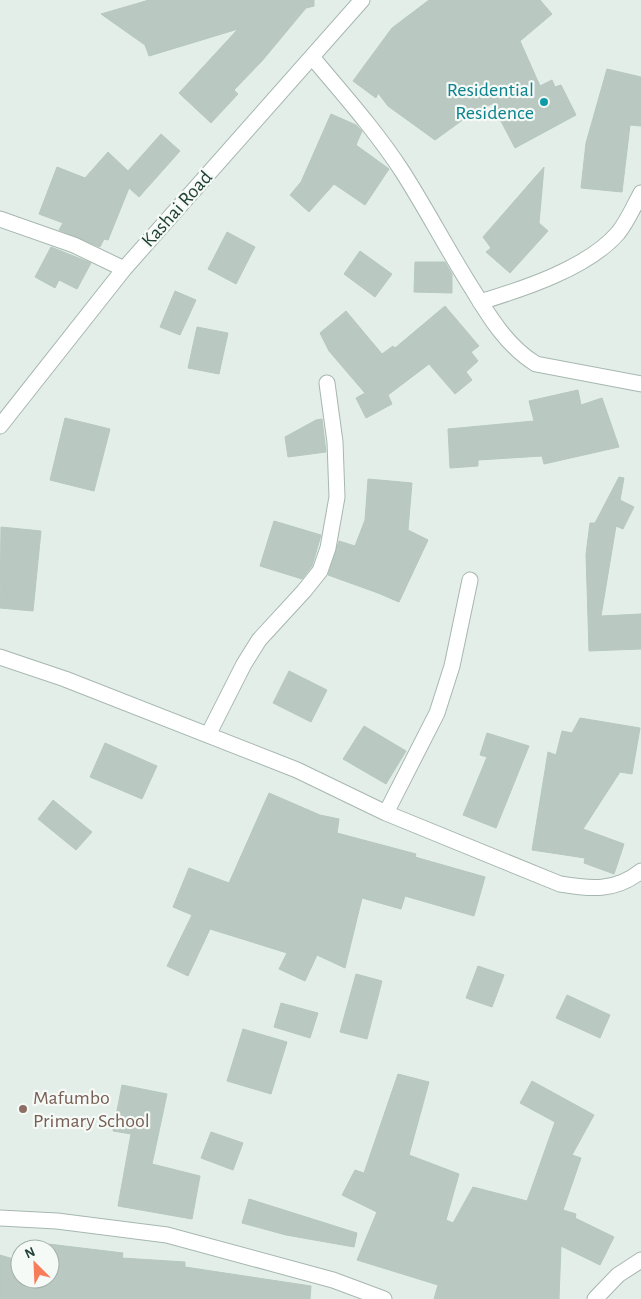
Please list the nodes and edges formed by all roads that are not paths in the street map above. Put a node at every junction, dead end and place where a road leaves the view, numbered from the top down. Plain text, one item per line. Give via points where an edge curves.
1 (362, 0) edge
2 (312, 57) junction
3 (641, 193) edge
4 (0, 219) edge
5 (124, 269) junction
6 (480, 302) junction
7 (327, 383) dead end
8 (641, 384) edge
9 (0, 426) edge
10 (470, 580) dead end
11 (0, 657) edge
12 (208, 735) junction
13 (386, 813) junction
14 (641, 871) edge
15 (0, 1218) edge
16 (641, 1260) edge
17 (384, 1299) edge
18 (595, 1299) edge

1 - 2 street, Kashai Road
2 - 5 street, Kashai Road
2 - 6 street via 402,171
3 - 6 street via 618,232 600,250 523,289
4 - 5 street via 74,245
5 - 9 street, Kashai Road
6 - 8 street via 506,339 536,364
7 - 12 street via 337,497 328,548 320,571 259,640
10 - 13 street via 452,666 437,713
11 - 12 street
12 - 13 street via 297,770
13 - 14 street via 560,884 588,889 609,887 633,878
15 - 17 street via 57,1221 167,1235 333,1280
16 - 18 street via 618,1275

